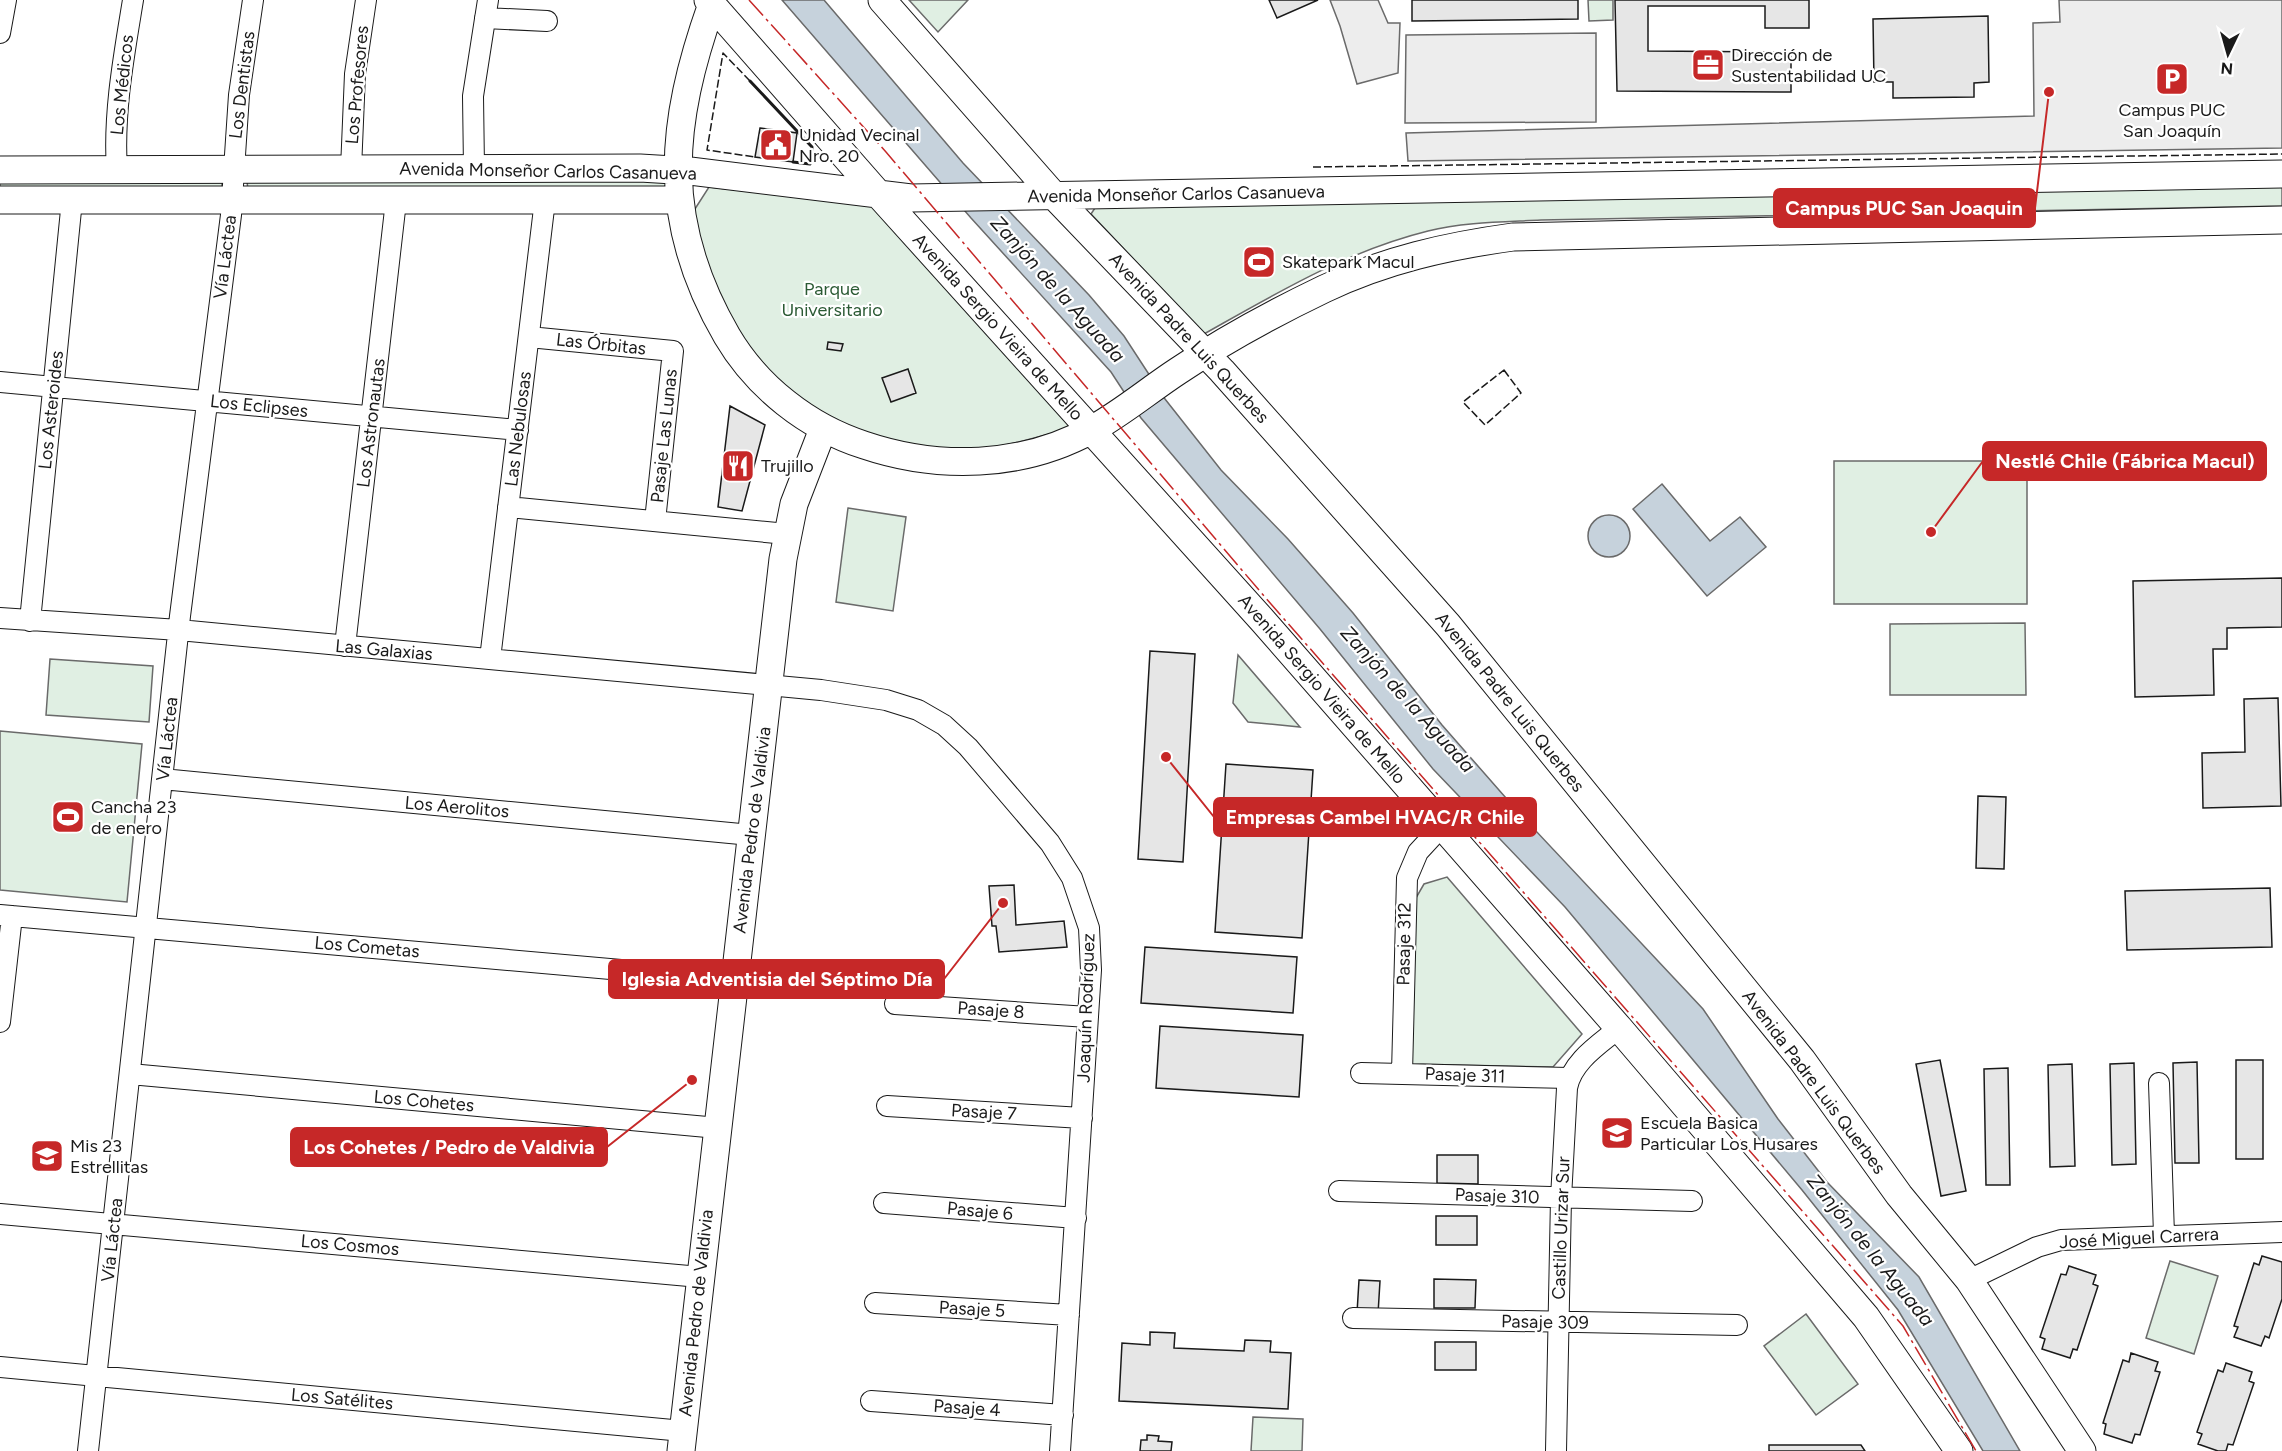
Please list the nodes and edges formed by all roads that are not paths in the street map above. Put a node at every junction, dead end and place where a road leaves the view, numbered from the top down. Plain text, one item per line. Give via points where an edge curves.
1 (6, 0) edge
2 (134, 0) edge
3 (253, 0) edge
4 (366, 0) edge
5 (882, 0) edge
6 (710, 2) edge
7 (487, 9) edge
8 (547, 21) dead end
9 (0, 33) edge
10 (474, 168) junction
11 (351, 169) junction
12 (0, 170) edge
13 (117, 170) junction
14 (677, 170) junction
15 (234, 171) junction
16 (2282, 174) edge
17 (880, 196) junction
18 (1044, 198) junction
19 (0, 200) edge
20 (72, 200) junction
21 (232, 200) junction
22 (545, 200) junction
23 (679, 200) junction
24 (396, 201) junction
25 (2282, 220) edge
26 (529, 337) junction
27 (673, 351) joint
28 (1206, 354) junction
29 (0, 382) edge
30 (54, 387) junction
31 (207, 401) junction
32 (371, 417) junction
33 (823, 429) junction
34 (518, 430) junction
35 (1091, 430) junction
36 (508, 507) junction
37 (655, 521) junction
38 (787, 534) junction
39 (0, 618) edge
40 (30, 621) junction
41 (179, 630) junction
42 (345, 646) junction
43 (490, 659) junction
44 (768, 686) junction
45 (162, 779) junction
46 (1442, 826) junction
47 (751, 835) junction
48 (6, 915) edge
49 (146, 928) junction
50 (735, 980) junction
51 (895, 1004) dead end
52 (1088, 1017) junction
53 (0, 1022) edge
54 (1619, 1028) junction
55 (1361, 1073) dead end
56 (1402, 1073) junction
57 (130, 1074) junction
58 (1569, 1078) junction
59 (2159, 1083) dead end
60 (887, 1106) dead end
61 (1082, 1118) junction
62 (718, 1128) junction
63 (1339, 1191) dead end
64 (1561, 1198) junction
65 (1692, 1201) dead end
66 (884, 1203) dead end
67 (0, 1214) edge
68 (1076, 1218) junction
69 (113, 1224) junction
70 (2282, 1232) edge
71 (2164, 1235) junction
72 (700, 1277) junction
73 (1969, 1280) junction
74 (875, 1303) dead end
75 (1069, 1315) junction
76 (1353, 1318) dead end
77 (1559, 1322) junction
78 (1737, 1325) dead end
79 (0, 1367) edge
80 (97, 1376) junction
81 (871, 1401) dead end
82 (1063, 1415) junction
83 (682, 1441) edge
84 (88, 1451) edge
85 (1060, 1451) edge
86 (1556, 1451) edge
87 (1959, 1451) edge
88 (2082, 1451) edge

1 - 9 street
2 - 13 street, Los Médicos via 124,56 115,147
3 - 15 street, Los Dentistas via 239,95
4 - 11 street, Los Profesores via 355,74
5 - 18 main road, Avenida Padre Luis Querbes
6 - 14 main road via 688,87
6 - 17 main road, Avenida Sergio Vieira de Mello
7 - 8 street
7 - 10 street via 473,96
10 - 11 main road, Avenida Monseñor Carlos Casanueva
10 - 14 main road, Avenida Monseñor Carlos Casanueva
11 - 15 main road, Avenida Monseñor Carlos Casanueva
12 - 13 main road, Avenida Monseñor Carlos Casanueva
13 - 15 main road, Avenida Monseñor Carlos Casanueva
14 - 17 main road, Avenida Monseñor Carlos Casanueva
14 - 23 main road
15 - 21 street, Vía Láctea
16 - 18 main road, Avenida Monseñor Carlos Casanueva
17 - 18 main road, Avenida Monseñor Carlos Casanueva
17 - 35 main road, Avenida Sergio Vieira de Mello
18 - 28 main road, Avenida Padre Luis Querbes
19 - 20 main road, Avenida Monseñor Carlos Casanueva
20 - 21 main road, Avenida Monseñor Carlos Casanueva
20 - 30 street, Los Asteroides
21 - 24 main road, Avenida Monseñor Carlos Casanueva
21 - 31 street, Vía Láctea
22 - 23 main road, Avenida Monseñor Carlos Casanueva
22 - 24 main road, Avenida Monseñor Carlos Casanueva
22 - 26 street, Las Nebulosas
23 - 33 main road via 692,262 730,342 772,390
24 - 32 street, Los Astronautas
25 - 28 main road via 1513,237 1450,246 1388,262 1317,292
26 - 27 street, Las Órbitas
26 - 34 street, Las Nebulosas
27 - 37 street, Pasaje Las Lunas
28 - 35 main road
28 - 73 main road, Avenida Padre Luis Querbes via 1448,625 1769,1019 1899,1195
29 - 30 street, Los Eclipses
30 - 31 street, Los Eclipses
30 - 40 street, Los Asteroides
31 - 32 street, Los Eclipses
31 - 41 street, Vía Láctea
32 - 34 street, Los Eclipses
32 - 42 street, Los Astronautas
33 - 35 main road via 888,453 947,462 1024,455
33 - 38 main road, Avenida Pedro de Valdivia via 804,474
34 - 36 street, Las Nebulosas
35 - 46 main road, Avenida Sergio Vieira de Mello
36 - 37 street
36 - 43 street, Las Nebulosas
37 - 38 street
38 - 44 main road, Avenida Pedro de Valdivia
39 - 40 street, Las Galaxias
40 - 41 street, Las Galaxias
41 - 42 street, Las Galaxias
41 - 45 street, Vía Láctea
42 - 43 street, Las Galaxias
43 - 44 street, Las Galaxias
44 - 47 main road, Avenida Pedro de Valdivia
44 - 52 street, Joaquín Rodríguez via 904,705 944,725 968,747 1050,843 1072,878 1089,928
45 - 47 street, Los Aerolitos
45 - 49 street, Vía Láctea
46 - 54 main road, Avenida Sergio Vieira de Mello
46 - 56 street, Pasaje 312 via 1418,852 1407,878
47 - 50 main road, Avenida Pedro de Valdivia
48 - 49 street, Los Cometas
48 - 53 street
49 - 50 street, Los Cometas
49 - 57 street, Vía Láctea
50 - 62 main road, Avenida Pedro de Valdivia
51 - 52 street, Pasaje 8
52 - 61 street, Joaquín Rodríguez
54 - 58 street via 1584,1058
54 - 87 main road, Avenida Sergio Vieira de Mello via 1866,1317
55 - 56 street, Pasaje 311
56 - 58 street, Pasaje 311
57 - 62 street, Los Cohetes
57 - 69 street, Vía Láctea
58 - 64 street, Castillo Urizar Sur
59 - 71 street
60 - 61 street, Pasaje 7
61 - 68 street, Joaquín Rodríguez
62 - 72 main road, Avenida Pedro de Valdivia
63 - 64 street, Pasaje 310
64 - 65 street, Pasaje 310
64 - 77 street, Castillo Urizar Sur
66 - 68 street, Pasaje 6
67 - 69 street, Los Cosmos
68 - 75 street, Joaquín Rodríguez
69 - 72 street, Los Cosmos
69 - 80 street, Vía Láctea
70 - 71 street, José Miguel Carrera
71 - 73 street, José Miguel Carrera via 2061,1240 2037,1247
72 - 83 main road, Avenida Pedro de Valdivia
73 - 88 main road, Avenida Padre Luis Querbes
74 - 75 street, Pasaje 5
75 - 82 street, Joaquín Rodríguez
76 - 77 street, Pasaje 309
77 - 78 street, Pasaje 309
77 - 86 street, Castillo Urizar Sur
79 - 80 street, Los Satélites
80 - 83 street, Los Satélites
80 - 84 street, Vía Láctea
81 - 82 street, Pasaje 4
82 - 85 street, Joaquín Rodríguez

